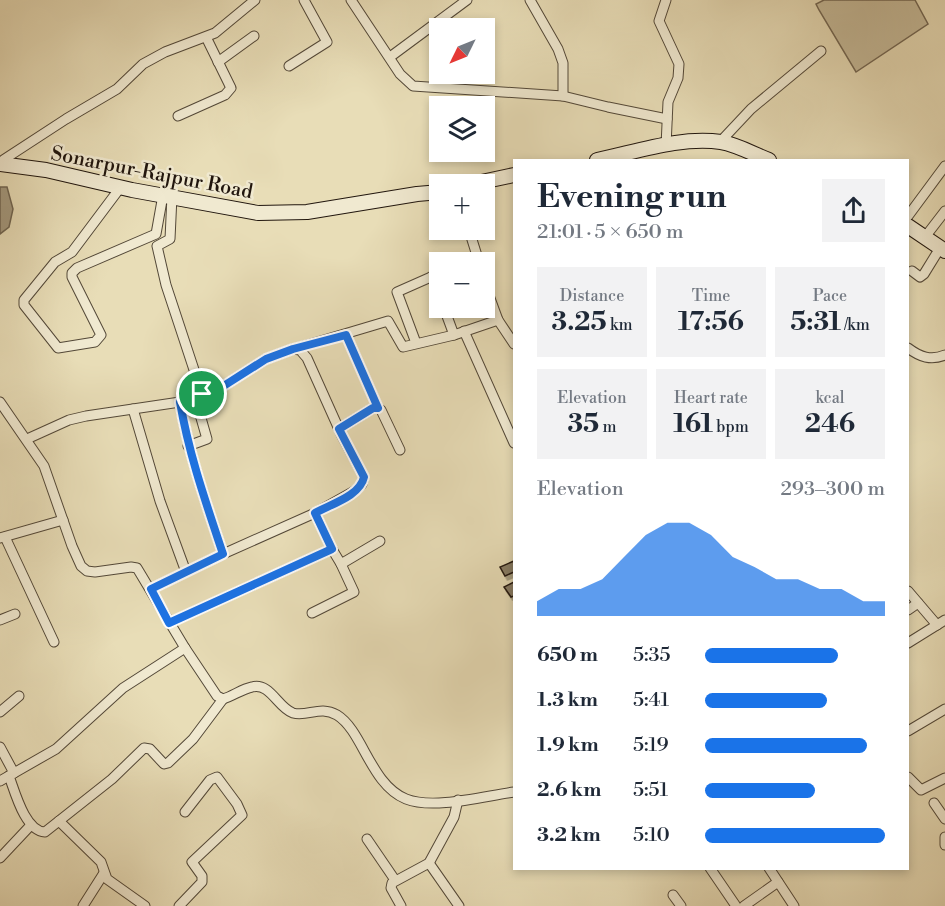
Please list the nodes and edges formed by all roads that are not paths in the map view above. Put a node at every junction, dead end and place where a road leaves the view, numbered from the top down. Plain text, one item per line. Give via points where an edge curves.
1 (237, 0) edge
2 (255, 0) edge
3 (304, 0) edge
4 (351, 0) edge
5 (467, 0) edge
6 (530, 0) edge
7 (666, 0) edge
8 (243, 9) junction
9 (254, 36) dead end
10 (206, 37) junction
11 (821, 51) dead end
12 (390, 57) junction
13 (218, 62) junction
14 (290, 66) dead end
15 (562, 96) junction
16 (178, 116) dead end
17 (667, 119) junction
18 (720, 142) junction
19 (666, 146) junction
20 (635, 157) edge
21 (610, 159) edge
22 (767, 159) edge
23 (0, 163) edge
24 (945, 166) edge
25 (513, 175) edge
26 (495, 179) edge
27 (120, 188) junction
28 (429, 193) edge
29 (167, 196) junction
30 (945, 211) edge
31 (909, 223) edge
32 (909, 226) edge
33 (925, 237) junction
34 (943, 249) edge
35 (912, 271) dead end
36 (429, 277) edge
37 (495, 312) edge
38 (448, 318) edge
39 (498, 320) junction
40 (464, 331) junction
41 (346, 335) junction
42 (454, 335) junction
43 (513, 342) edge
44 (416, 343) junction
45 (293, 349) junction
46 (909, 349) edge
47 (945, 355) edge
48 (199, 395) junction
49 (0, 402) edge
50 (180, 402) junction
51 (378, 408) junction
52 (133, 409) junction
53 (339, 429) junction
54 (27, 439) junction
55 (513, 441) edge
56 (188, 446) junction
57 (400, 450) dead end
58 (315, 513) junction
59 (63, 520) junction
60 (2, 537) edge
61 (380, 541) dead end
62 (332, 549) junction
63 (223, 554) junction
64 (341, 564) junction
65 (186, 572) junction
66 (151, 589) junction
67 (909, 592) edge
68 (918, 603) junction
69 (909, 609) edge
70 (312, 613) dead end
71 (15, 614) dead end
72 (0, 620) edge
73 (941, 622) edge
74 (169, 623) junction
75 (54, 642) dead end
76 (909, 642) edge
77 (185, 648) junction
78 (19, 696) dead end
79 (223, 699) junction
80 (945, 709) edge
81 (0, 712) edge
82 (909, 730) edge
83 (0, 747) edge
84 (8, 777) edge
85 (909, 778) edge
86 (945, 778) edge
87 (513, 792) edge
88 (458, 800) junction
89 (934, 802) dead end
90 (185, 812) dead end
91 (945, 819) edge
92 (59, 821) junction
93 (31, 825) junction
94 (945, 837) edge
95 (367, 839) dead end
96 (945, 845) edge
97 (0, 858) edge
98 (429, 863) junction
99 (711, 870) edge
100 (770, 870) edge
101 (104, 873) junction
102 (395, 880) junction
103 (778, 882) junction
104 (673, 896) dead end
105 (83, 906) edge
106 (145, 906) edge
107 (179, 906) edge
108 (402, 906) edge
109 (459, 906) edge
110 (681, 906) edge
111 (736, 906) edge
112 (744, 906) edge
113 (794, 906) edge

1 - 8 street
2 - 8 street
3 - 14 street via 327,42
4 - 12 street
5 - 12 street
6 - 15 street via 563,63
7 - 17 street via 659,21 678,64
8 - 10 street
9 - 13 street
10 - 13 street
10 - 23 street via 143,64 117,89
11 - 18 street via 751,109
12 - 15 street via 413,86
13 - 16 street via 231,88 229,92
15 - 17 street
17 - 19 street
18 - 19 main road
18 - 22 main road
19 - 20 main road
20 - 21 main road
23 - 27 main road, Sonarpur-Rajpur Road
24 - 31 street
25 - 26 main road
27 - 29 main road, Sonarpur-Rajpur Road
27 - 29 street via 72,252 55,262 24,300 58,348 95,342 101,335 72,273 156,234
28 - 29 main road, Sonarpur-Rajpur Road via 307,212 258,213
29 - 48 street via 170,239 157,246
30 - 33 street
32 - 33 main road
33 - 34 main road
34 - 35 street via 920,277
36 - 44 street via 397,292
37 - 39 street
38 - 42 street
39 - 40 street
39 - 43 street
40 - 42 street
40 - 55 street
41 - 44 street via 388,321 403,347
41 - 45 street
41 - 51 street
42 - 44 street
45 - 48 street
45 - 53 street via 307,358
46 - 47 street via 926,358
48 - 50 street
48 - 56 street via 207,439
49 - 54 street
50 - 52 street
50 - 56 street
51 - 53 street
51 - 57 street
52 - 54 street via 69,420
52 - 65 street
53 - 58 street via 364,477 362,484
54 - 59 street via 44,466
56 - 63 street
58 - 62 street
58 - 63 street
59 - 60 street
59 - 66 street via 76,559 87,571 137,568
60 - 75 street
61 - 64 street
62 - 64 street
62 - 74 street
63 - 65 street
64 - 70 street via 354,592
65 - 66 street
66 - 74 street
67 - 68 street
68 - 69 street
68 - 73 street
71 - 72 street
73 - 76 street
74 - 77 street
77 - 79 street via 209,686
77 - 84 street via 111,698 62,744
78 - 81 street
79 - 88 street via 258,686 290,712 332,713 349,726 371,764 393,791 431,804
79 - 92 street via 194,739 168,763 144,748 122,771
80 - 82 street
83 - 84 street
84 - 93 street
85 - 86 street via 921,790
87 - 88 street
88 - 98 street
89 - 91 street
90 - 107 street via 210,780 217,777 242,815 192,862 202,882
92 - 93 street via 45,832
92 - 101 street via 101,862
93 - 97 street
94 - 96 street
95 - 102 street
98 - 102 street
98 - 109 street
99 - 111 street
100 - 103 street
101 - 105 street
101 - 106 street
102 - 108 street via 391,888
103 - 112 street
103 - 113 street
104 - 110 street

